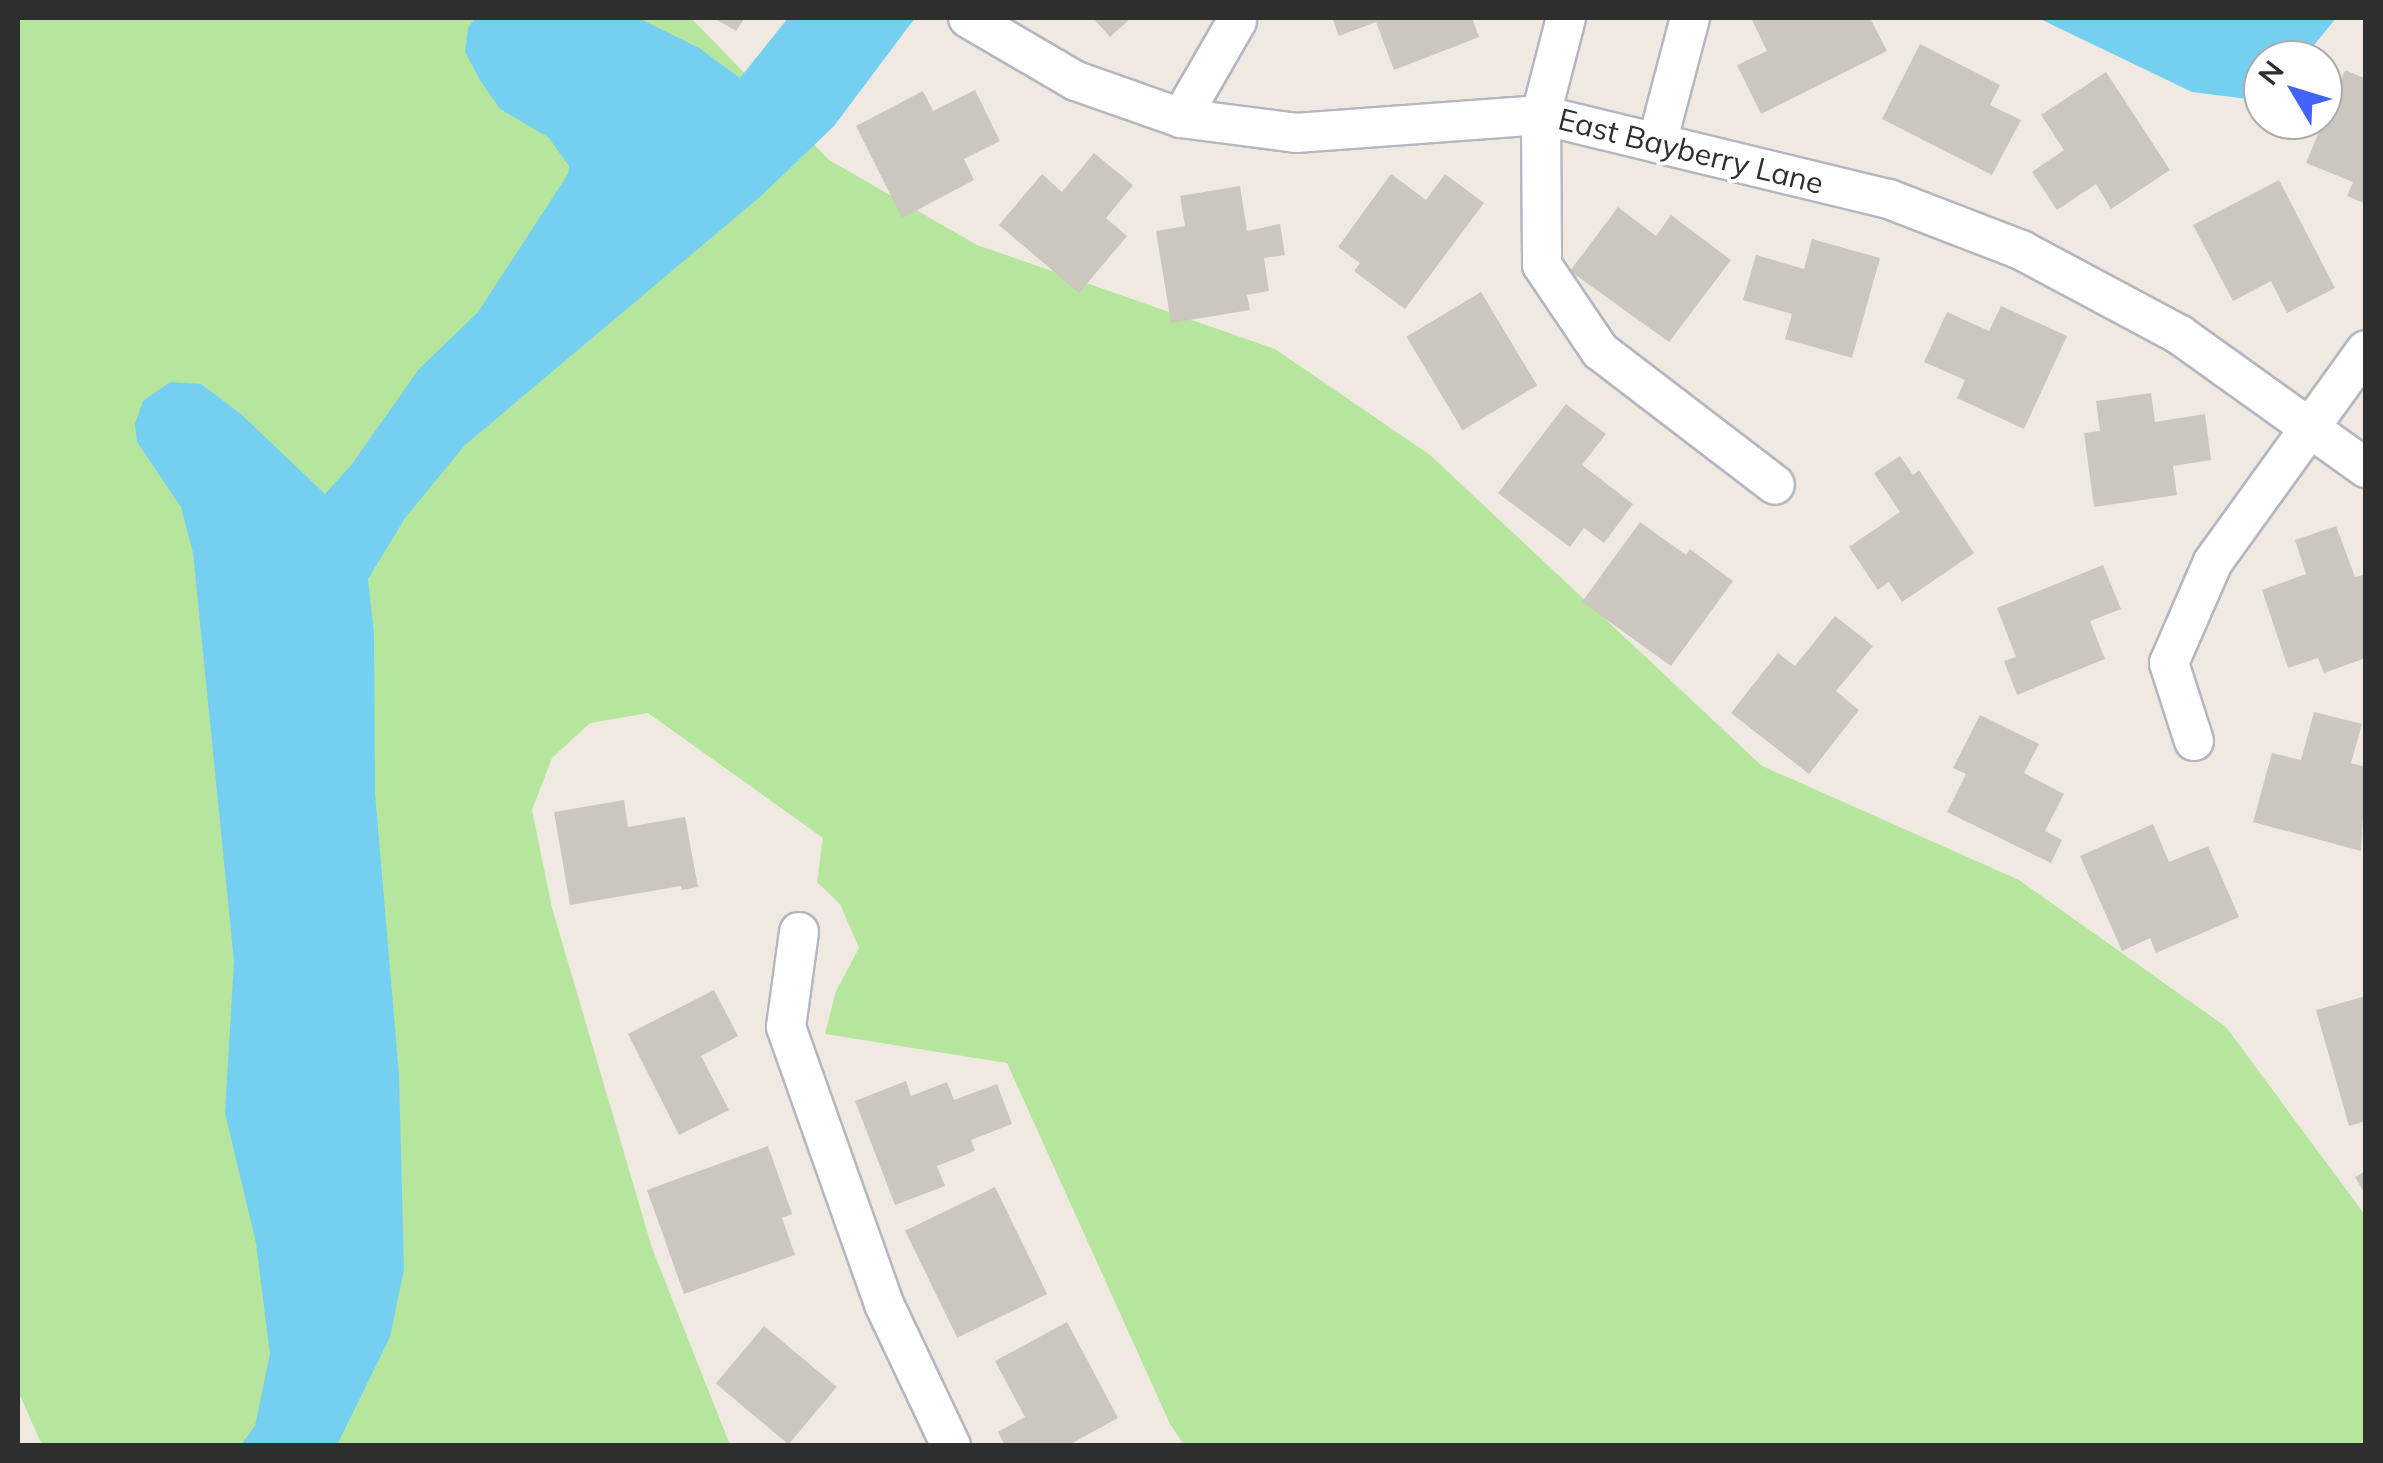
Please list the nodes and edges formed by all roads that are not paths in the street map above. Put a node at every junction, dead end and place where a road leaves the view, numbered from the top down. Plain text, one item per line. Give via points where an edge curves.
1 (968, 18) edge
2 (1566, 18) edge
3 (1690, 18) edge
4 (1237, 21) dead end
5 (1541, 115) junction
6 (1181, 118) junction
7 (1658, 143) junction
8 (2366, 350) edge
9 (2309, 424) junction
10 (2366, 468) edge
11 (1776, 485) dead end
12 (2194, 741) dead end
13 (800, 932) dead end
14 (951, 1446) edge

1 - 6 street, East Bayberry Lane via 1076,81
2 - 5 street
3 - 7 street
4 - 6 street
5 - 6 street, East Bayberry Lane via 1296,133
5 - 7 street, East Bayberry Lane
5 - 11 street via 1542,265 1600,351
7 - 9 street, East Bayberry Lane via 1889,199 2021,250 2180,336
8 - 9 street
9 - 10 street, East Bayberry Lane
9 - 12 street via 2213,562 2169,663
13 - 14 street via 786,1027 884,1304

